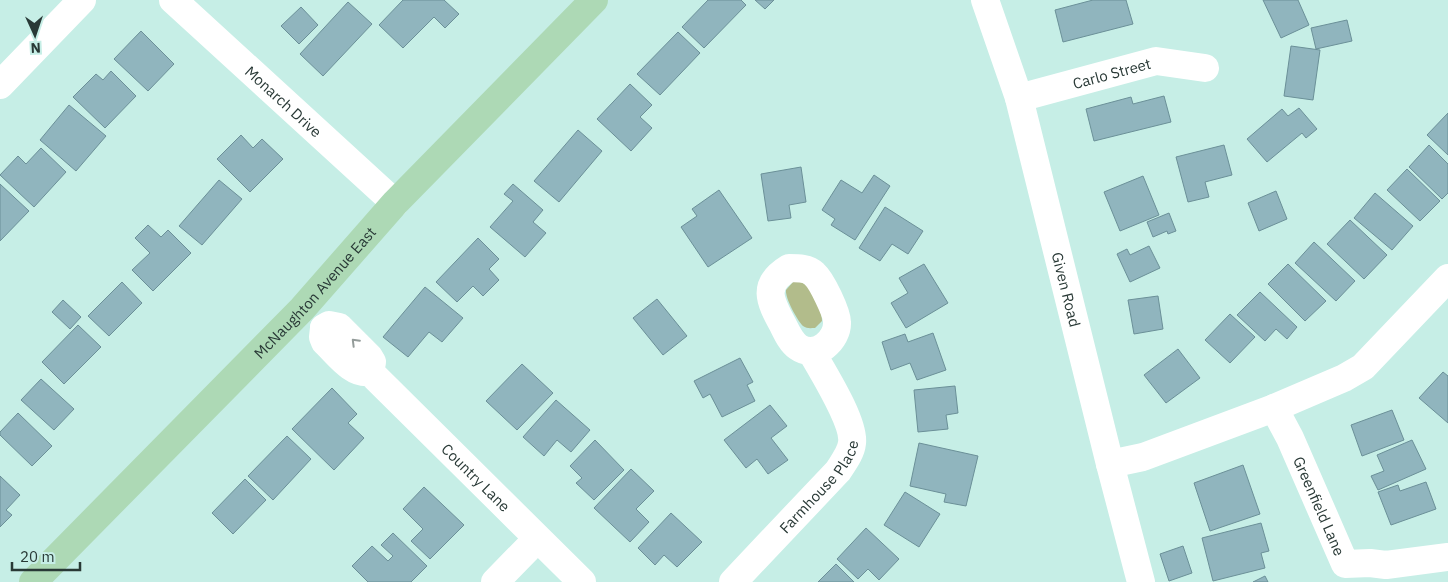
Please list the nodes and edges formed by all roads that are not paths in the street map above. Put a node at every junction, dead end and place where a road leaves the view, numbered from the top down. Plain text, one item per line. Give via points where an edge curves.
1 (82, 0) edge
2 (173, 0) edge
3 (594, 0) edge
4 (985, 0) edge
5 (1205, 68) dead end
6 (0, 86) edge
7 (1018, 98) junction
8 (395, 203) junction
9 (1448, 278) edge
10 (302, 309) junction
11 (811, 351) dead end
12 (1274, 408) junction
13 (1110, 464) junction
14 (536, 539) junction
15 (1448, 557) edge
16 (33, 582) edge
17 (495, 582) edge
18 (582, 582) edge
19 (733, 582) edge
20 (1141, 582) edge

1 - 6 street
2 - 8 street, Monarch Drive
3 - 8 main road, McNaughton Avenue East
4 - 7 street, Given Road
5 - 7 street, Carlo Street via 1156,61
7 - 13 street, Given Road
8 - 10 main road, McNaughton Avenue East
9 - 12 street via 1363,366 1344,378
10 - 14 street, Country Lane via 324,328 325,342 353,368 370,372
10 - 16 main road, McNaughton Avenue East
11 - 19 street, Farmhouse Place via 846,416 852,444 838,471
12 - 13 street via 1142,458
12 - 15 street, Greenfield Lane via 1345,564 1386,565
13 - 20 street, Given Road
14 - 17 street
14 - 18 street, Country Lane

